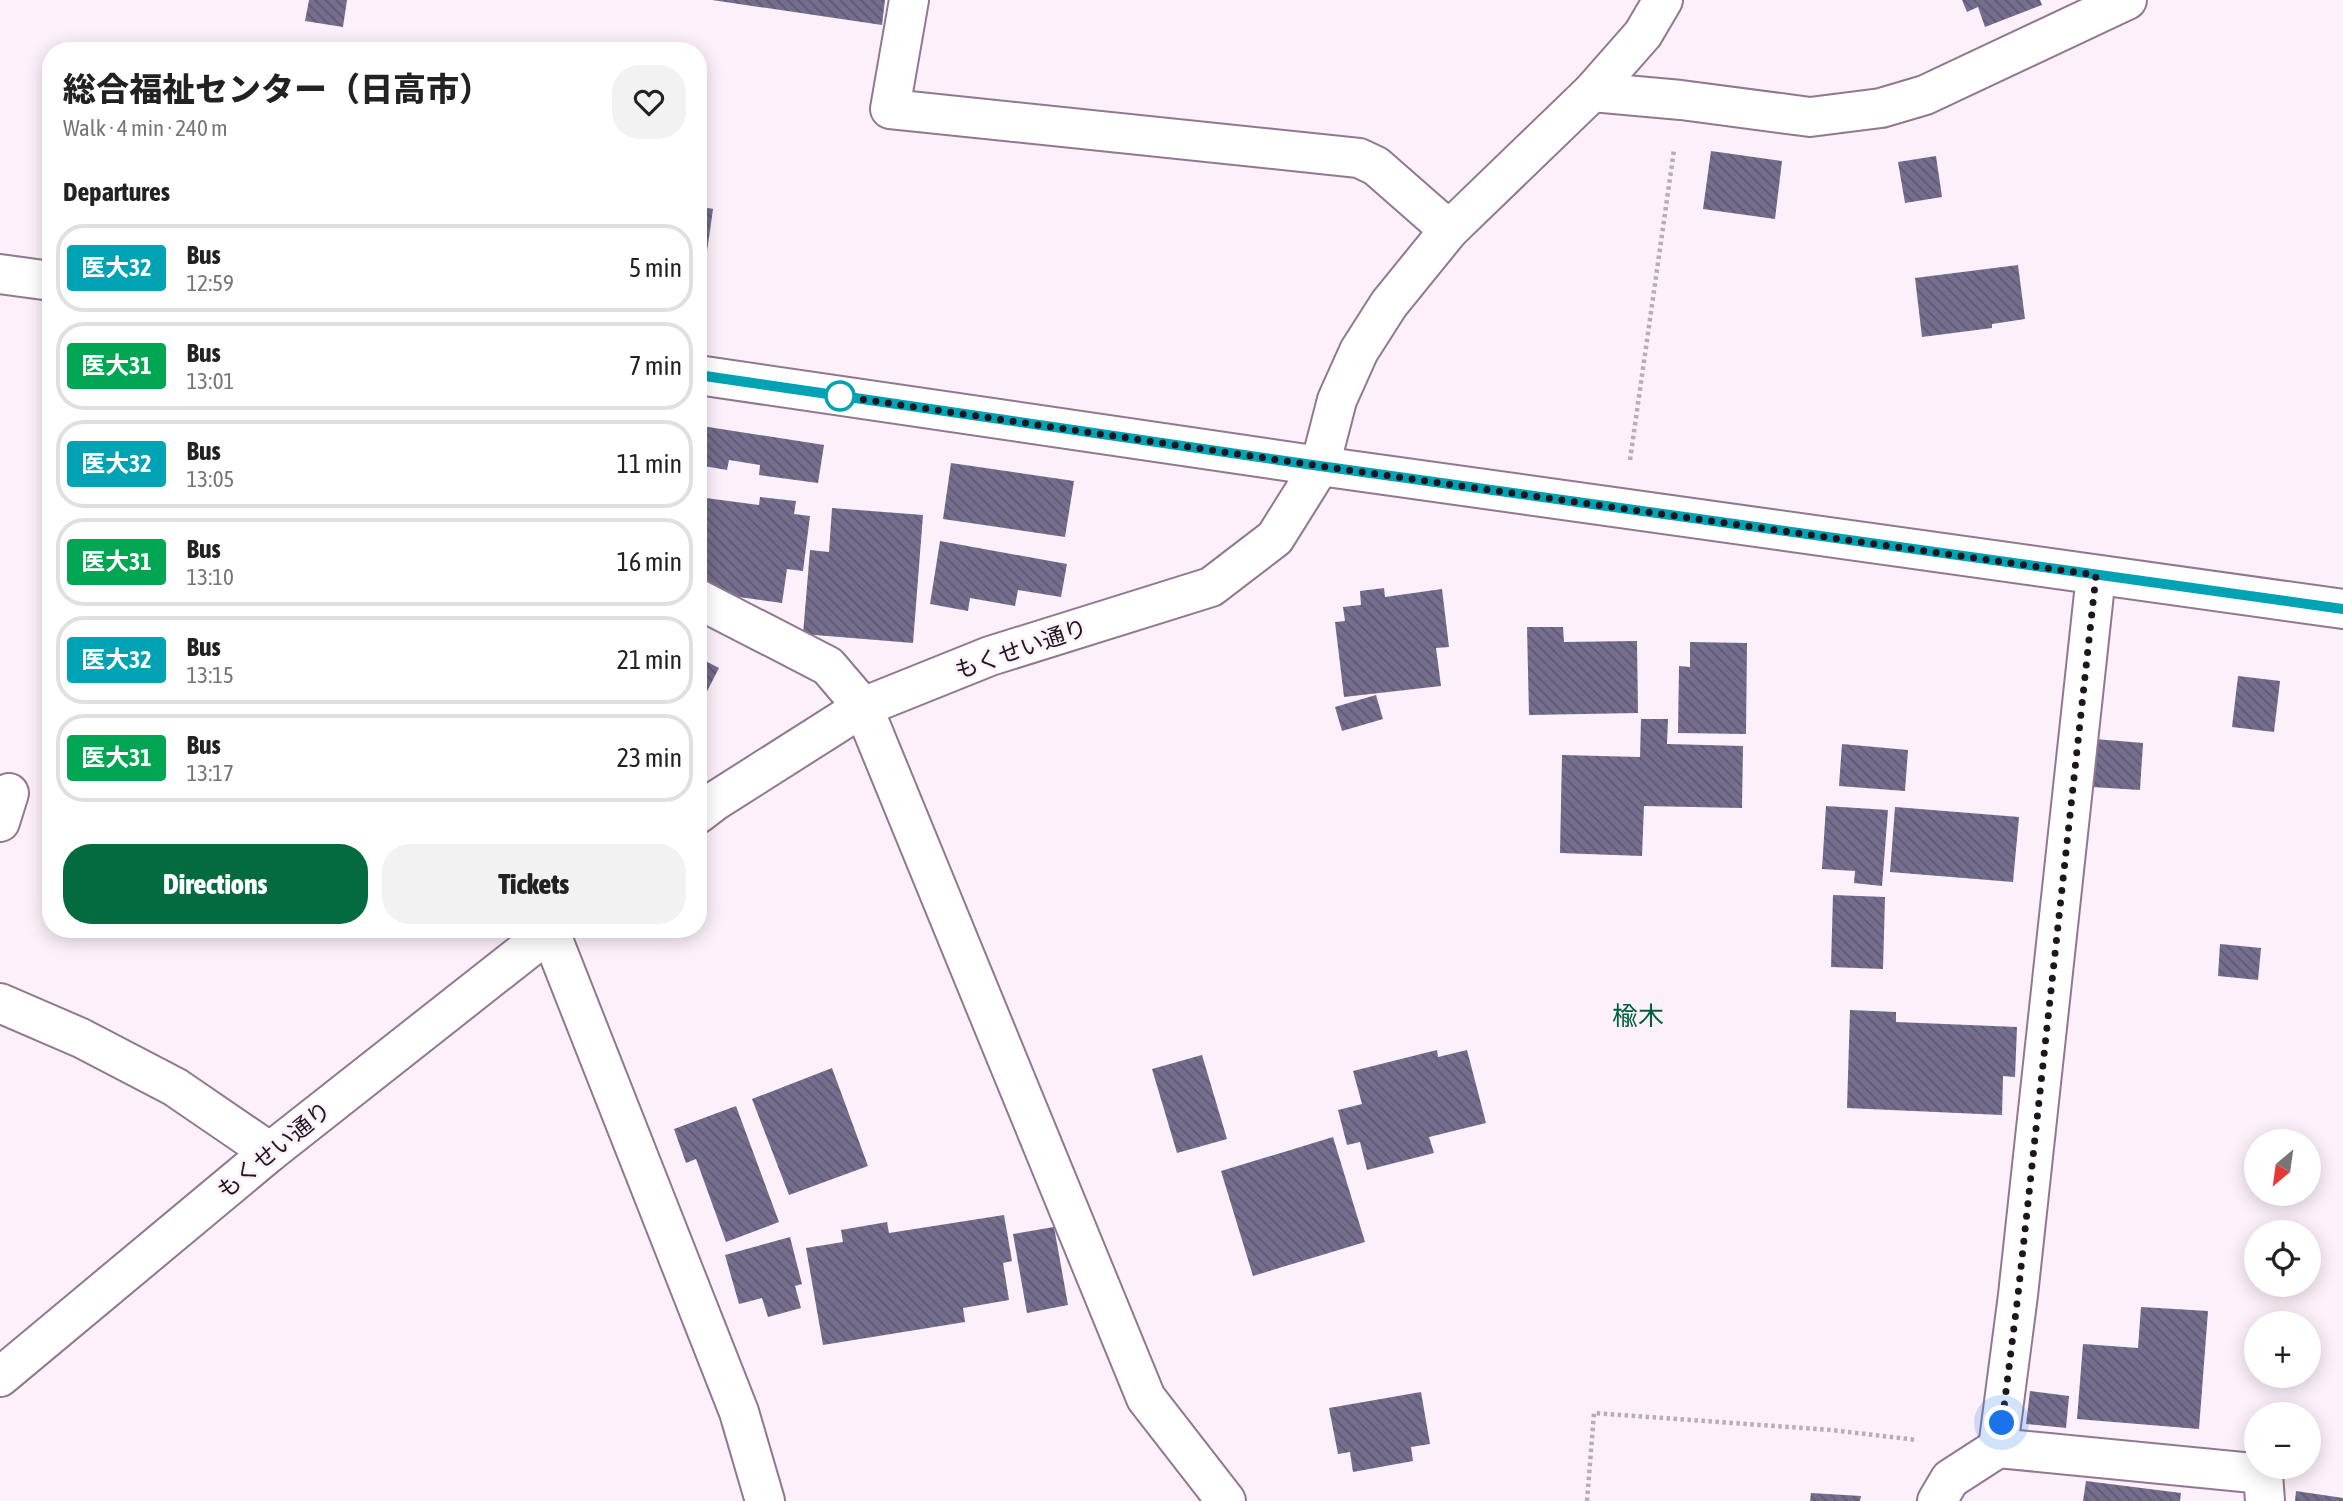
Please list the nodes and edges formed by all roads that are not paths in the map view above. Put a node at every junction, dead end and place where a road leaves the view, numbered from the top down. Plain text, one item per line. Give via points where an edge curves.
1 (909, 0) edge
2 (1662, 0) edge
3 (2127, 0) edge
4 (1592, 92) junction
5 (1449, 230) junction
6 (0, 274) edge
7 (42, 280) edge
8 (707, 376) edge
9 (1320, 466) junction
10 (2096, 575) junction
11 (707, 604) edge
12 (2343, 609) edge
13 (863, 707) junction
14 (707, 808) edge
15 (541, 938) edge
16 (554, 938) edge
17 (0, 1003) edge
18 (270, 1152) junction
19 (0, 1377) edge
20 (1998, 1448) junction
21 (765, 1501) edge
22 (1226, 1501) edge
23 (1937, 1501) edge
24 (2265, 1501) edge

1 - 5 street via 890,109 1359,158 1376,166
2 - 4 street, もくせい通り via 1643,33
3 - 4 street via 1925,94 1881,108 1810,117
4 - 5 street, もくせい通り
5 - 9 street, もくせい通り via 1389,304 1359,351 1337,400
6 - 7 street
8 - 9 street
9 - 10 street
9 - 13 street, もくせい通り via 1275,538 1211,587 990,656
10 - 12 street
10 - 20 street
11 - 13 street via 828,666
13 - 14 street, もくせい通り
13 - 22 street via 1146,1398
15 - 18 street, もくせい通り
16 - 21 street via 739,1412
17 - 18 street via 175,1087
18 - 19 street, もくせい通り
20 - 23 street via 1950,1479
20 - 24 street via 2263,1474

